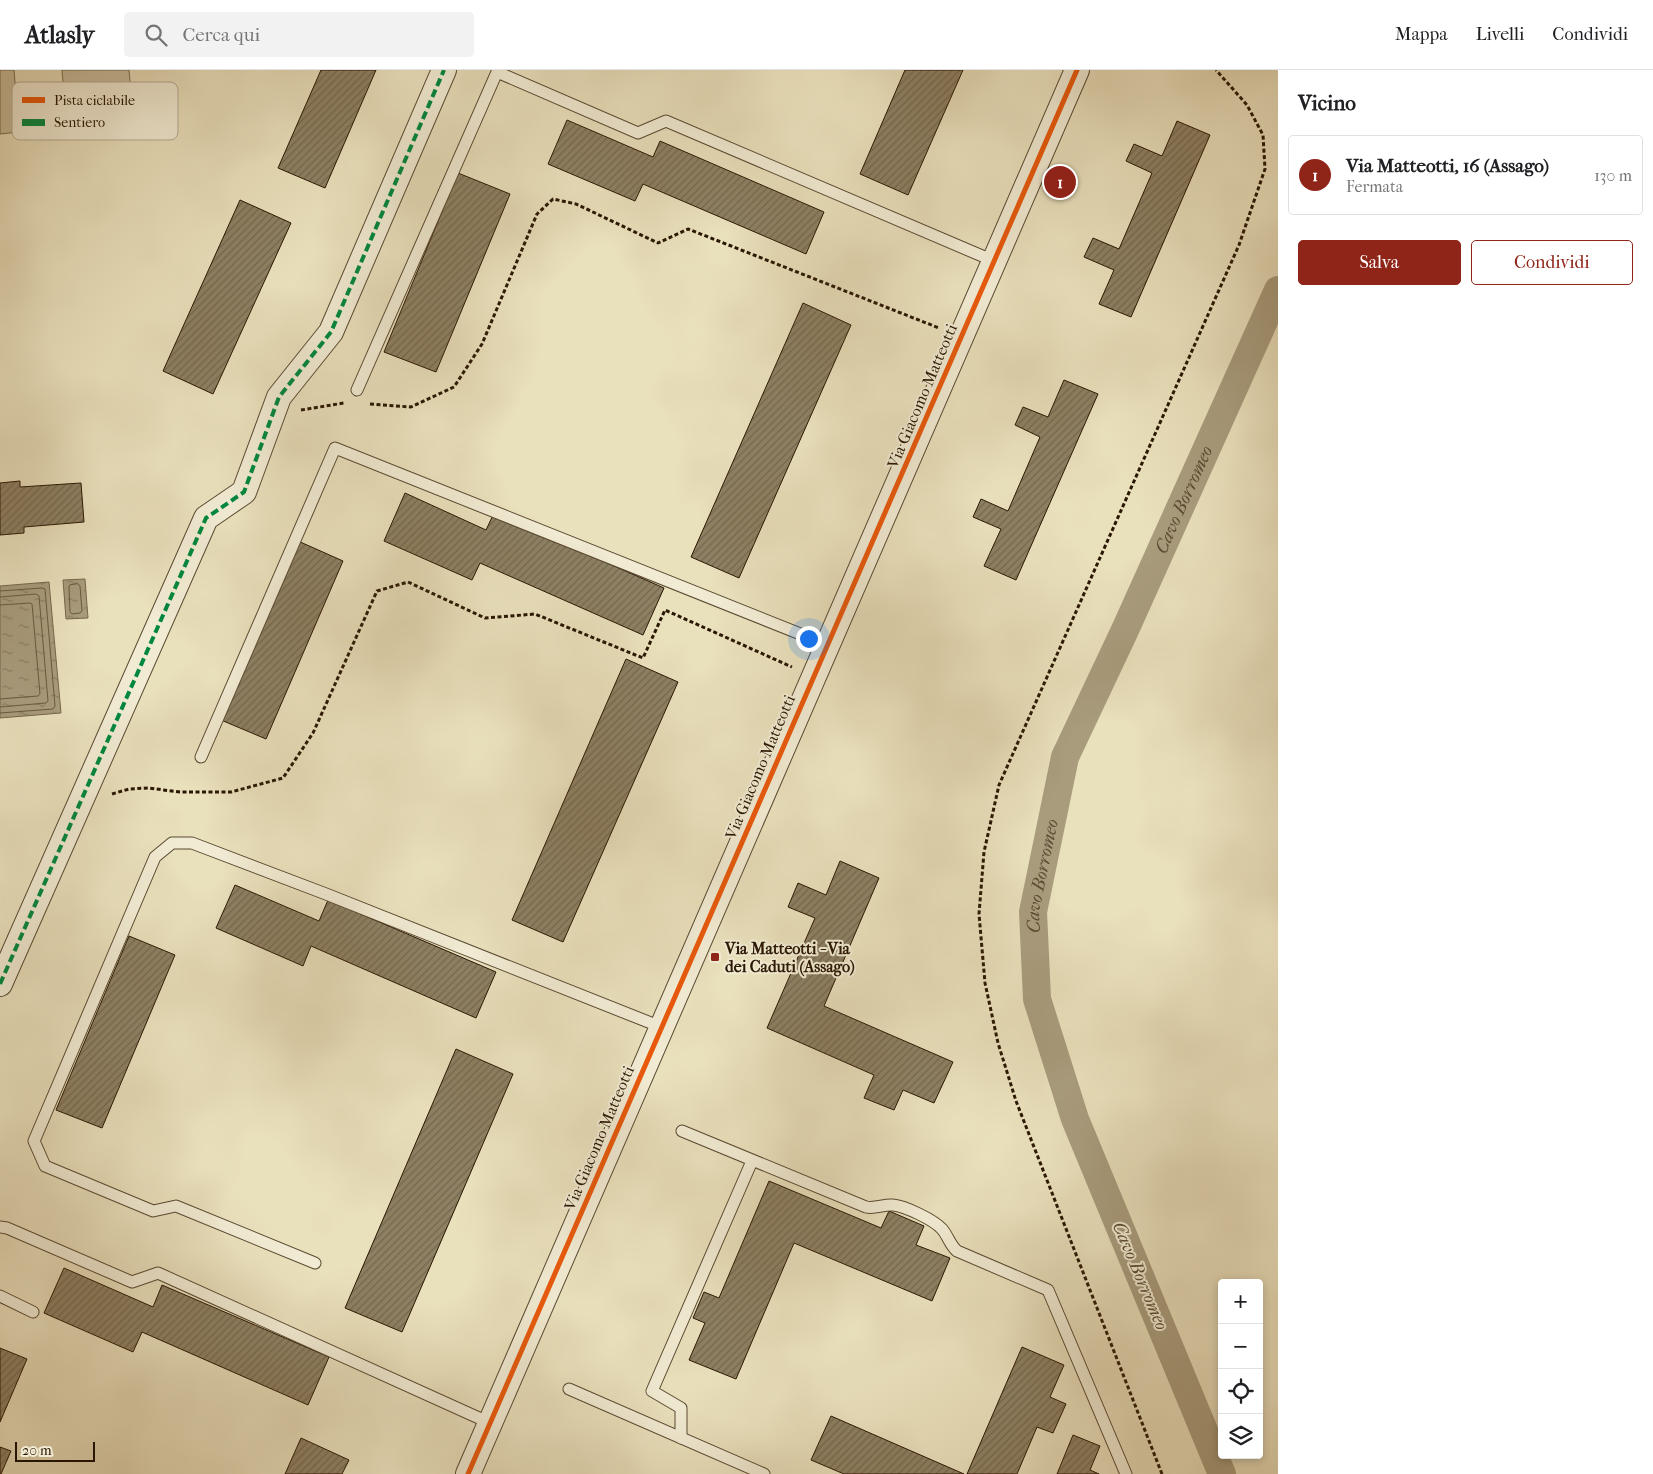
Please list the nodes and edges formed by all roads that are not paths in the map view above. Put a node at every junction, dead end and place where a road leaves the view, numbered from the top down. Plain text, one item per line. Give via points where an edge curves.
1 (444, 70) edge
2 (1077, 70) edge
3 (994, 261) junction
4 (357, 390) dead end
5 (828, 645) junction
6 (201, 757) dead end
7 (0, 984) edge
8 (661, 1027) junction
9 (682, 1131) dead end
10 (752, 1161) junction
11 (0, 1227) edge
12 (315, 1263) dead end
13 (0, 1296) edge
14 (33, 1312) dead end
15 (568, 1389) dead end
16 (490, 1423) junction
17 (681, 1438) junction
18 (468, 1474) edge
19 (764, 1474) edge
20 (1126, 1474) edge

1 - 7 street via 331,332 279,397 244,492 206,518
2 - 3 street, Via Giacomo Matteotti
3 - 4 lane via 666,120 638,133 497,72
3 - 5 street, Via Giacomo Matteotti
5 - 6 lane via 335,448
5 - 8 street, Via Giacomo Matteotti
8 - 12 lane via 192,843 172,843 155,856 34,1141 45,1166 153,1211 176,1206
8 - 16 street, Via Giacomo Matteotti
9 - 10 lane
10 - 17 lane via 652,1391 681,1408
10 - 20 lane via 866,1207 899,1206 936,1224 957,1251 1048,1290
11 - 16 lane via 132,1282 158,1273
13 - 14 lane
15 - 17 lane
16 - 18 street, Via Giacomo Matteotti
17 - 19 lane

